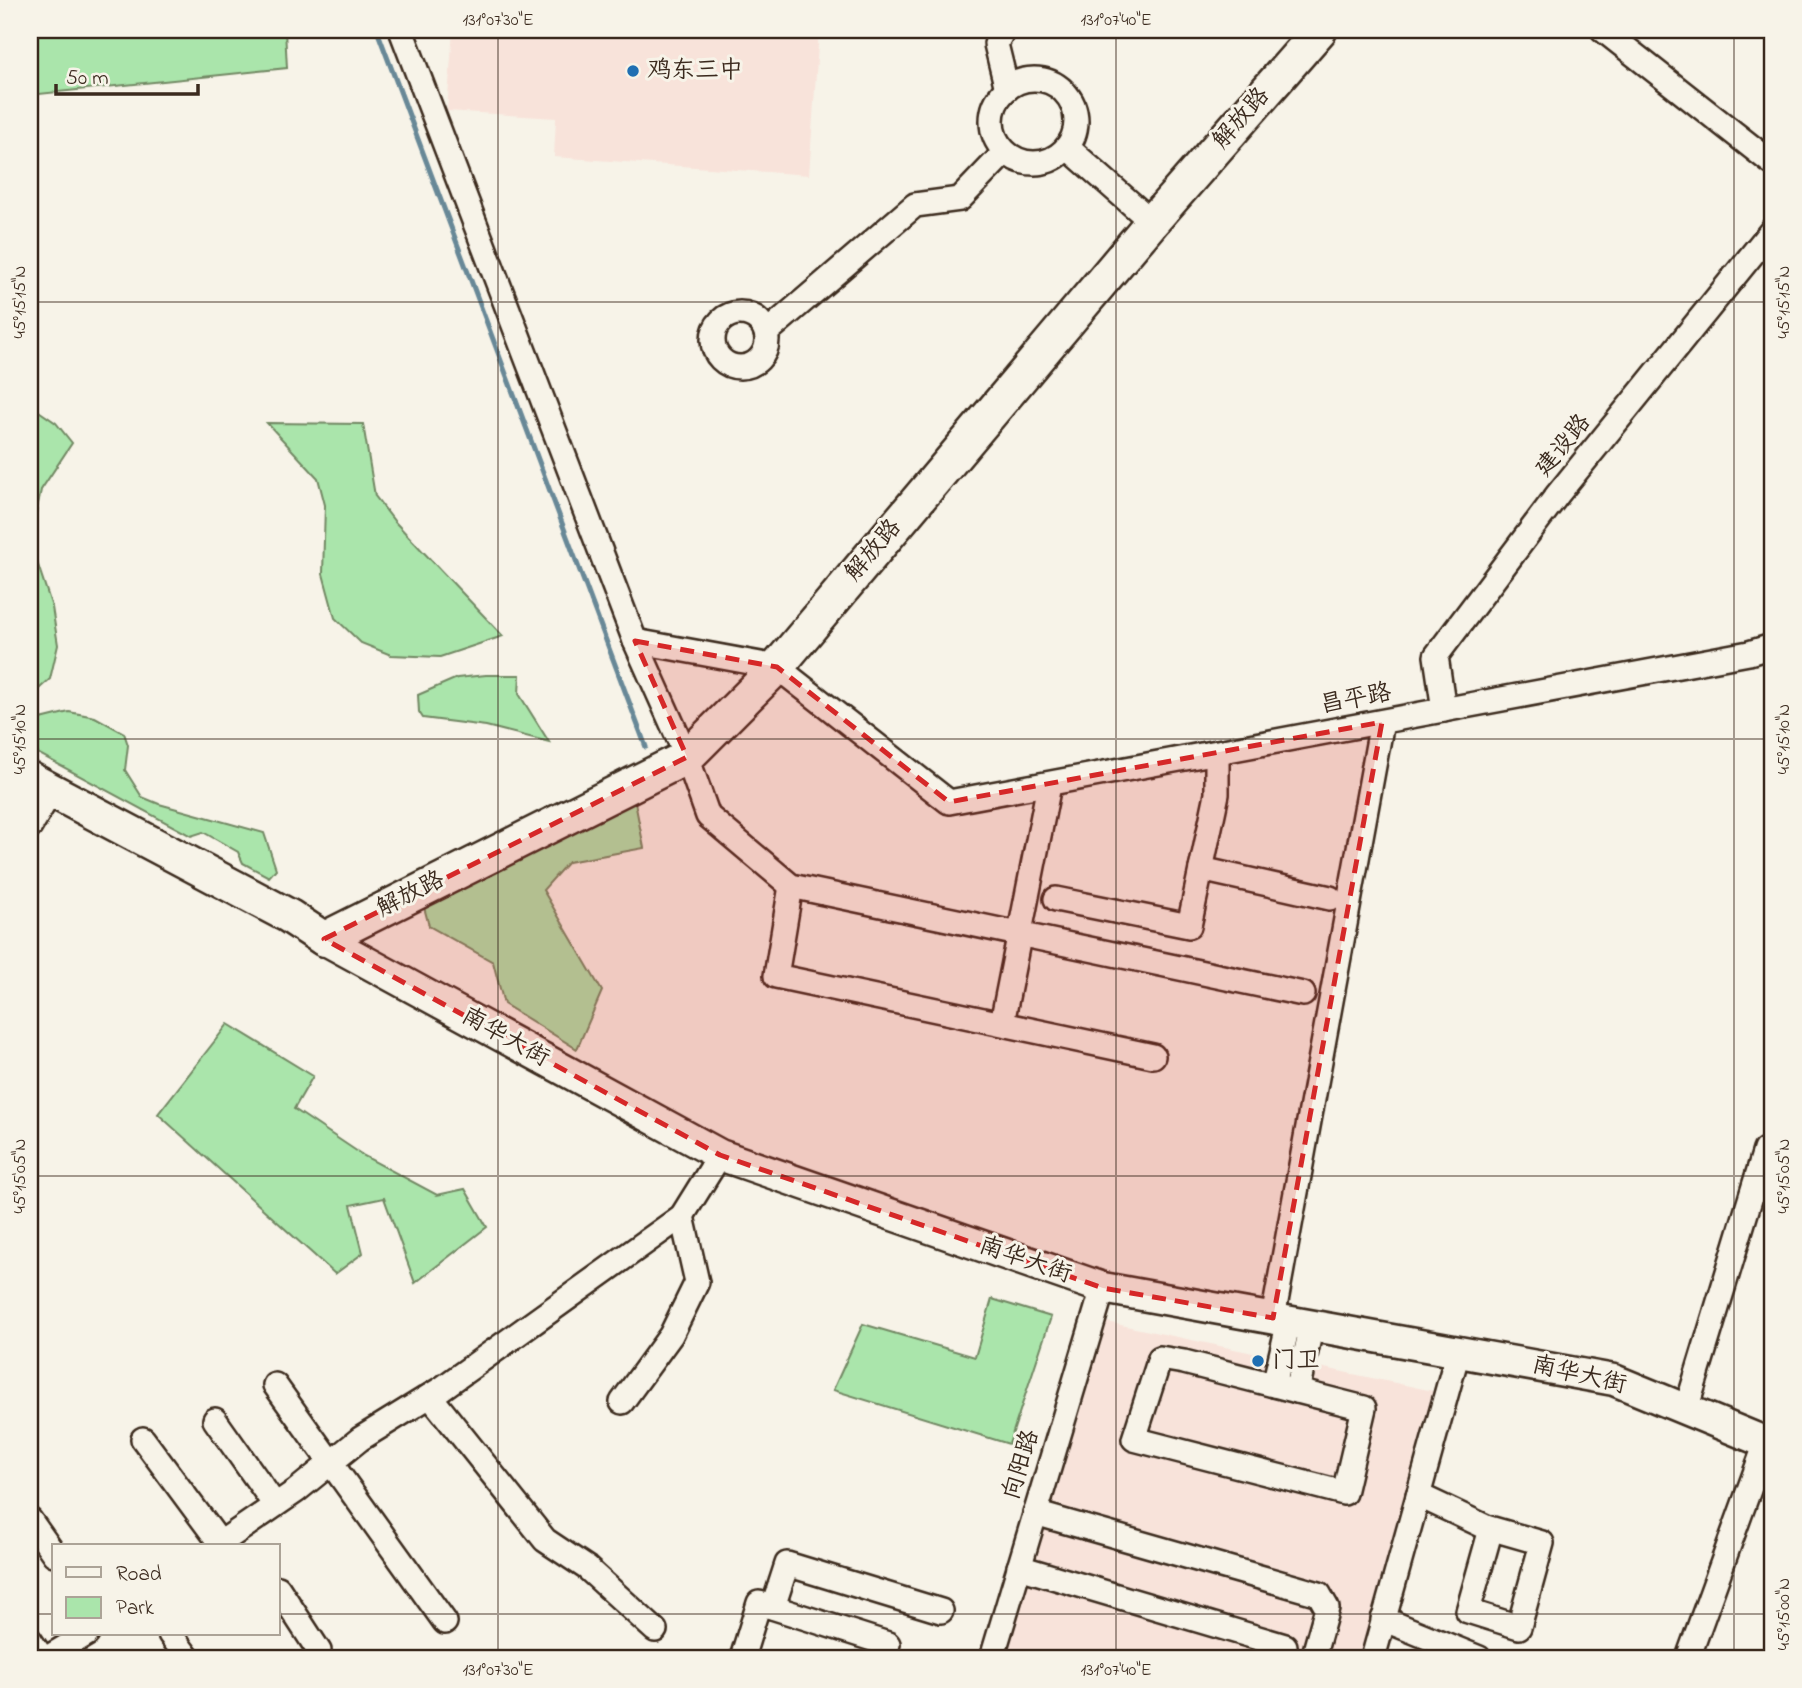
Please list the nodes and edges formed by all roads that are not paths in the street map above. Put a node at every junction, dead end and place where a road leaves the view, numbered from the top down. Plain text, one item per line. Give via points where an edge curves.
1 (401, 30) edge
2 (1003, 30) edge
3 (1320, 30) edge
4 (1603, 30) edge
5 (1007, 89) junction
6 (1068, 148) junction
7 (1005, 152) junction
8 (1772, 163) edge
9 (1153, 222) junction
10 (1772, 230) edge
11 (766, 332) dead end
12 (635, 641) junction
13 (1772, 646) edge
14 (776, 667) junction
15 (1444, 710) junction
16 (1382, 722) junction
17 (1217, 753) junction
18 (687, 757) junction
19 (1049, 785) junction
20 (37, 800) edge
21 (1201, 869) junction
22 (791, 886) junction
23 (1330, 898) dead end
24 (1056, 900) dead end
25 (1021, 935) junction
26 (324, 939) junction
27 (1303, 995) dead end
28 (1002, 1023) junction
29 (1153, 1056) dead end
30 (1765, 1150) dead end
31 (720, 1155) junction
32 (682, 1216) junction
33 (1103, 1287) junction
34 (1291, 1322) junction
35 (1458, 1352) junction
36 (275, 1385) dead end
37 (1285, 1388) junction
38 (430, 1396) junction
39 (622, 1402) dead end
40 (1686, 1410) junction
41 (215, 1420) dead end
42 (143, 1439) dead end
43 (1769, 1444) edge
44 (330, 1464) junction
45 (1418, 1495) junction
46 (275, 1505) junction
47 (1035, 1513) junction
48 (30, 1520) edge
49 (1491, 1529) dead end
50 (246, 1538) edge
51 (217, 1544) edge
52 (222, 1544) edge
53 (52, 1551) edge
54 (1019, 1567) junction
55 (280, 1591) edge
56 (772, 1607) junction
57 (941, 1611) dead end
58 (1383, 1619) junction
59 (445, 1622) dead end
60 (655, 1630) dead end
61 (83, 1636) edge
62 (172, 1636) edge
63 (30, 1640) edge
64 (1285, 1646) dead end
65 (319, 1651) dead end
66 (44, 1658) edge
67 (188, 1658) edge
68 (741, 1658) edge
69 (884, 1658) edge
70 (992, 1658) edge
71 (1313, 1658) edge
72 (1373, 1658) edge
73 (1479, 1658) edge
74 (1688, 1658) edge

1 - 12 street
2 - 5 street via 996,44
3 - 9 highway, 解放路
4 - 8 street
5 - 6 street via 1033,79 1047,81 1069,96 1077,122
5 - 7 street via 995,106 992,127
6 - 7 street via 1044,163 1030,164
6 - 9 street
7 - 11 street via 960,199 915,205
9 - 14 highway, 解放路
10 - 15 street, 建设路 via 1558,494 1436,656
12 - 14 street
12 - 18 street
13 - 15 street, 昌平路
14 - 18 highway, 解放路
14 - 19 street, 昌平路 via 949,802
15 - 16 street, 昌平路
16 - 17 street, 昌平路
16 - 34 street
17 - 19 street, 昌平路
17 - 21 street via 1217,794
18 - 22 street via 708,816
18 - 26 highway, 解放路
19 - 25 street
20 - 26 highway, 南华大街 via 284,931
21 - 23 street
21 - 24 street via 1189,926
22 - 25 street
22 - 28 street via 776,976
25 - 27 street
25 - 28 street
26 - 31 main road, 南华大街
28 - 29 street
30 - 40 street
31 - 32 street
31 - 33 main road, 南华大街
32 - 38 street
32 - 39 street via 697,1282 671,1335
33 - 34 main road, 南华大街
33 - 47 street, 向阳路
34 - 35 main road, 南华大街
34 - 37 street
35 - 40 main road, 南华大街 via 1614,1380
35 - 45 street
36 - 44 street
37 - 37 street via 1364,1408 1344,1493 1135,1439 1160,1358
38 - 44 street via 360,1439
38 - 60 street via 545,1540 587,1568
40 - 43 main road, 南华大街
41 - 46 street
42 - 51 street
43 - 74 street
44 - 46 street
44 - 59 street
45 - 49 street
45 - 58 street
46 - 50 street
47 - 54 street, 向阳路
47 - 71 street via 1318,1594 1327,1608
48 - 53 street
50 - 52 street
54 - 64 street
54 - 70 street, 向阳路
55 - 65 street
56 - 57 street via 787,1564
56 - 68 street via 759,1603
56 - 69 street via 888,1644
58 - 72 street
58 - 73 street
61 - 66 street
62 - 67 street
63 - 66 street

